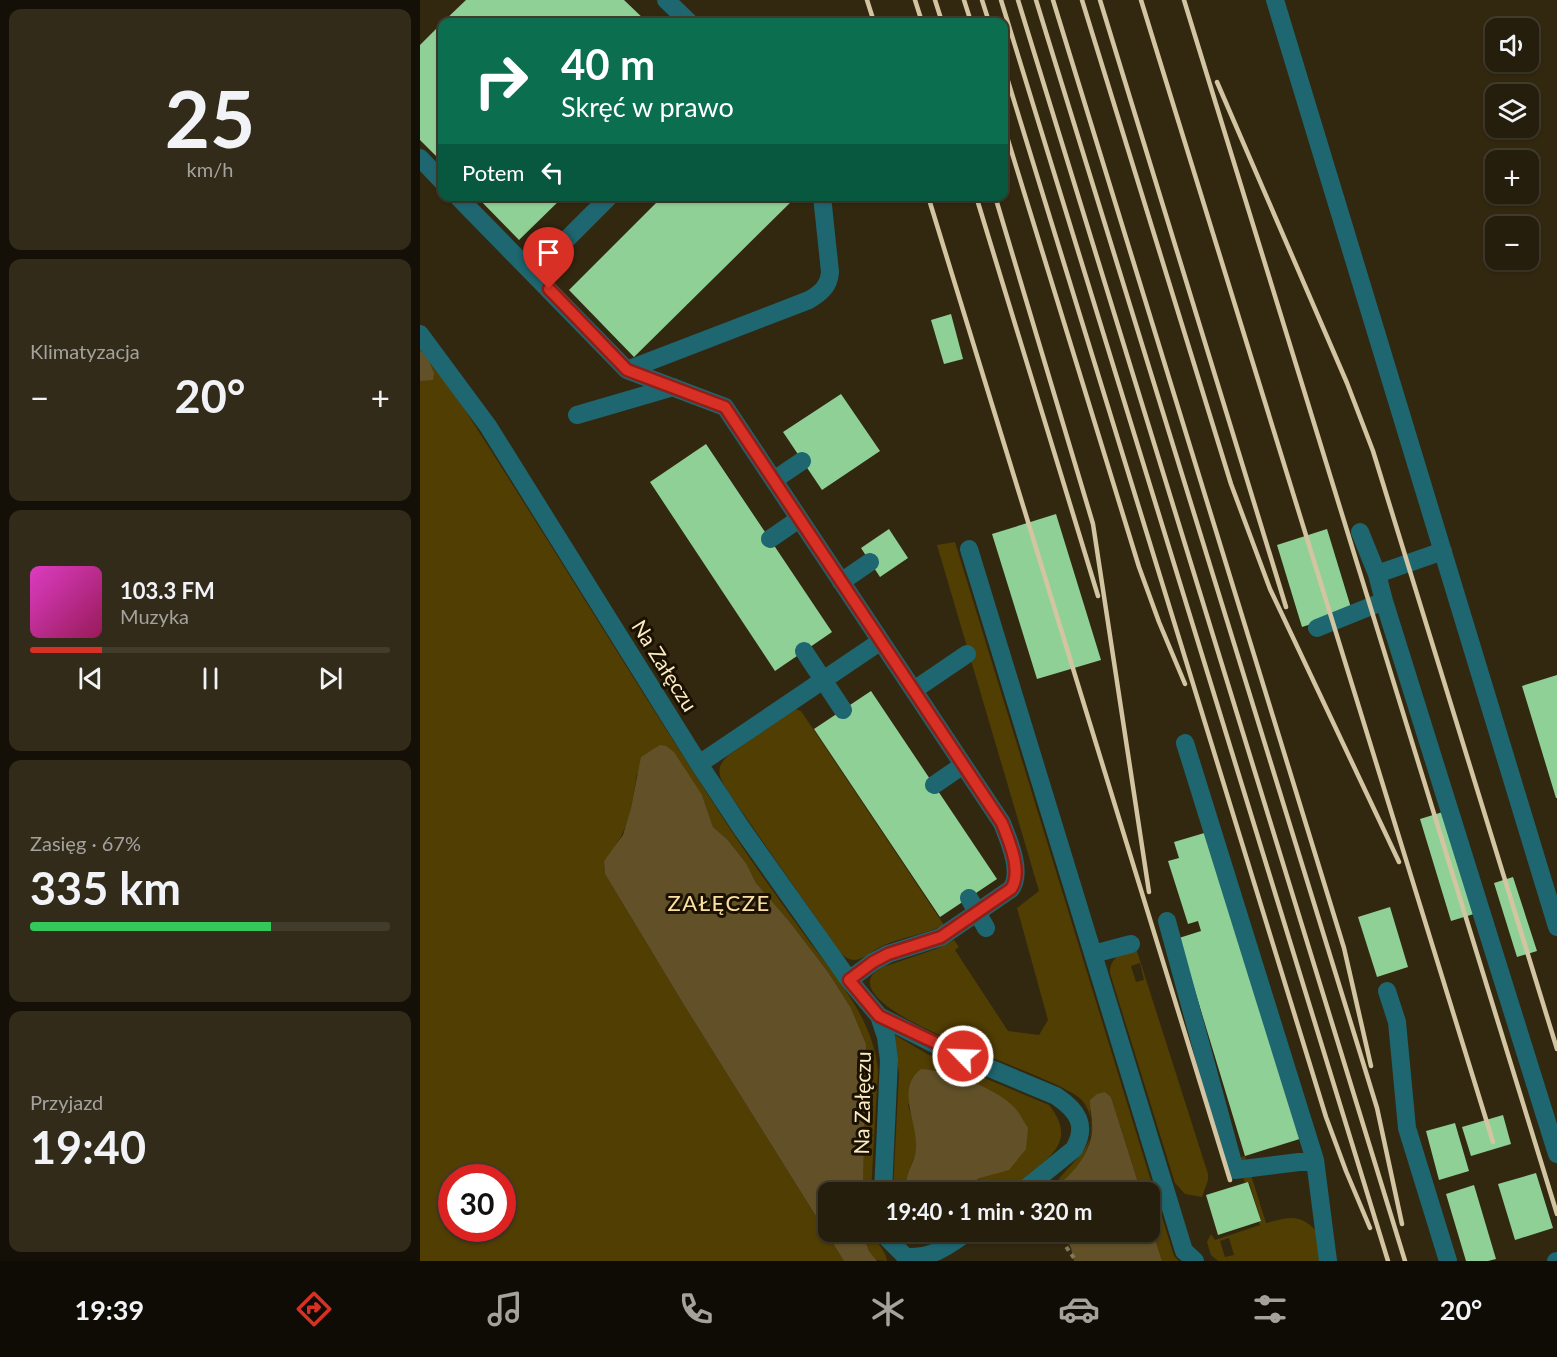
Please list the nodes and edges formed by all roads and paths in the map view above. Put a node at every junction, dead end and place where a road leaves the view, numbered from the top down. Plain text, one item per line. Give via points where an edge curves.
1 (666, 0) edge
2 (1275, 0) edge
3 (685, 18) edge
4 (420, 158) edge
5 (438, 177) edge
6 (462, 201) edge
7 (605, 201) edge
8 (823, 201) edge
9 (533, 273) junction
10 (420, 334) edge
11 (627, 370) junction
12 (673, 387) junction
13 (577, 415) dead end
14 (802, 461) dead end
15 (774, 480) junction
16 (799, 519) junction
17 (1360, 532) dead end
18 (770, 539) dead end
19 (969, 549) dead end
20 (1443, 551) junction
21 (870, 562) dead end
22 (1377, 574) junction
23 (841, 582) junction
24 (1384, 601) junction
25 (1317, 628) dead end
26 (881, 641) junction
27 (804, 651) dead end
28 (967, 654) dead end
29 (824, 680) junction
30 (914, 690) junction
31 (843, 710) dead end
32 (1185, 743) dead end
33 (699, 764) junction
34 (963, 765) junction
35 (934, 785) dead end
36 (1554, 904) edge
37 (1167, 921) dead end
38 (1557, 927) edge
39 (1131, 944) dead end
40 (1093, 954) junction
41 (849, 980) junction
42 (1387, 991) dead end
43 (879, 1016) junction
44 (1557, 1154) edge
45 (1315, 1160) junction
46 (883, 1182) edge
47 (1033, 1182) edge
48 (891, 1242) edge
49 (954, 1242) edge
50 (1063, 1242) edge
51 (1076, 1261) edge
52 (1195, 1261) edge
53 (1329, 1261) edge
54 (1449, 1261) edge

1 - 3 street
2 - 20 street
4 - 5 street
6 - 9 street
7 - 9 street
8 - 11 street via 830,280 817,295
9 - 11 street
10 - 33 street, Na Załęczu via 488,426
11 - 12 street
12 - 13 street
12 - 15 street via 725,407
14 - 15 street
15 - 16 street
16 - 18 street
16 - 23 street
17 - 22 street
19 - 40 street
20 - 22 street
20 - 36 street
21 - 23 street
22 - 24 street
23 - 26 street
24 - 25 street
24 - 44 street
26 - 29 street
26 - 30 street
27 - 29 street
28 - 30 street
29 - 31 street
29 - 33 street
30 - 34 street
32 - 45 street
33 - 41 street, Na Załęczu
34 - 35 street
34 - 41 street via 1002,823 1016,871 1015,885 941,937 880,958
36 - 38 street
37 - 45 street via 1235,1170
39 - 40 street
40 - 52 street via 1184,1251
41 - 43 street, Na Załęczu
42 - 54 street via 1397,1022 1407,1128
43 - 46 street, Na Załęczu via 889,1060
43 - 47 street, Na Załęczu via 1069,1104 1081,1127 1080,1140
45 - 53 street
48 - 49 street via 906,1257 921,1257
50 - 51 path

